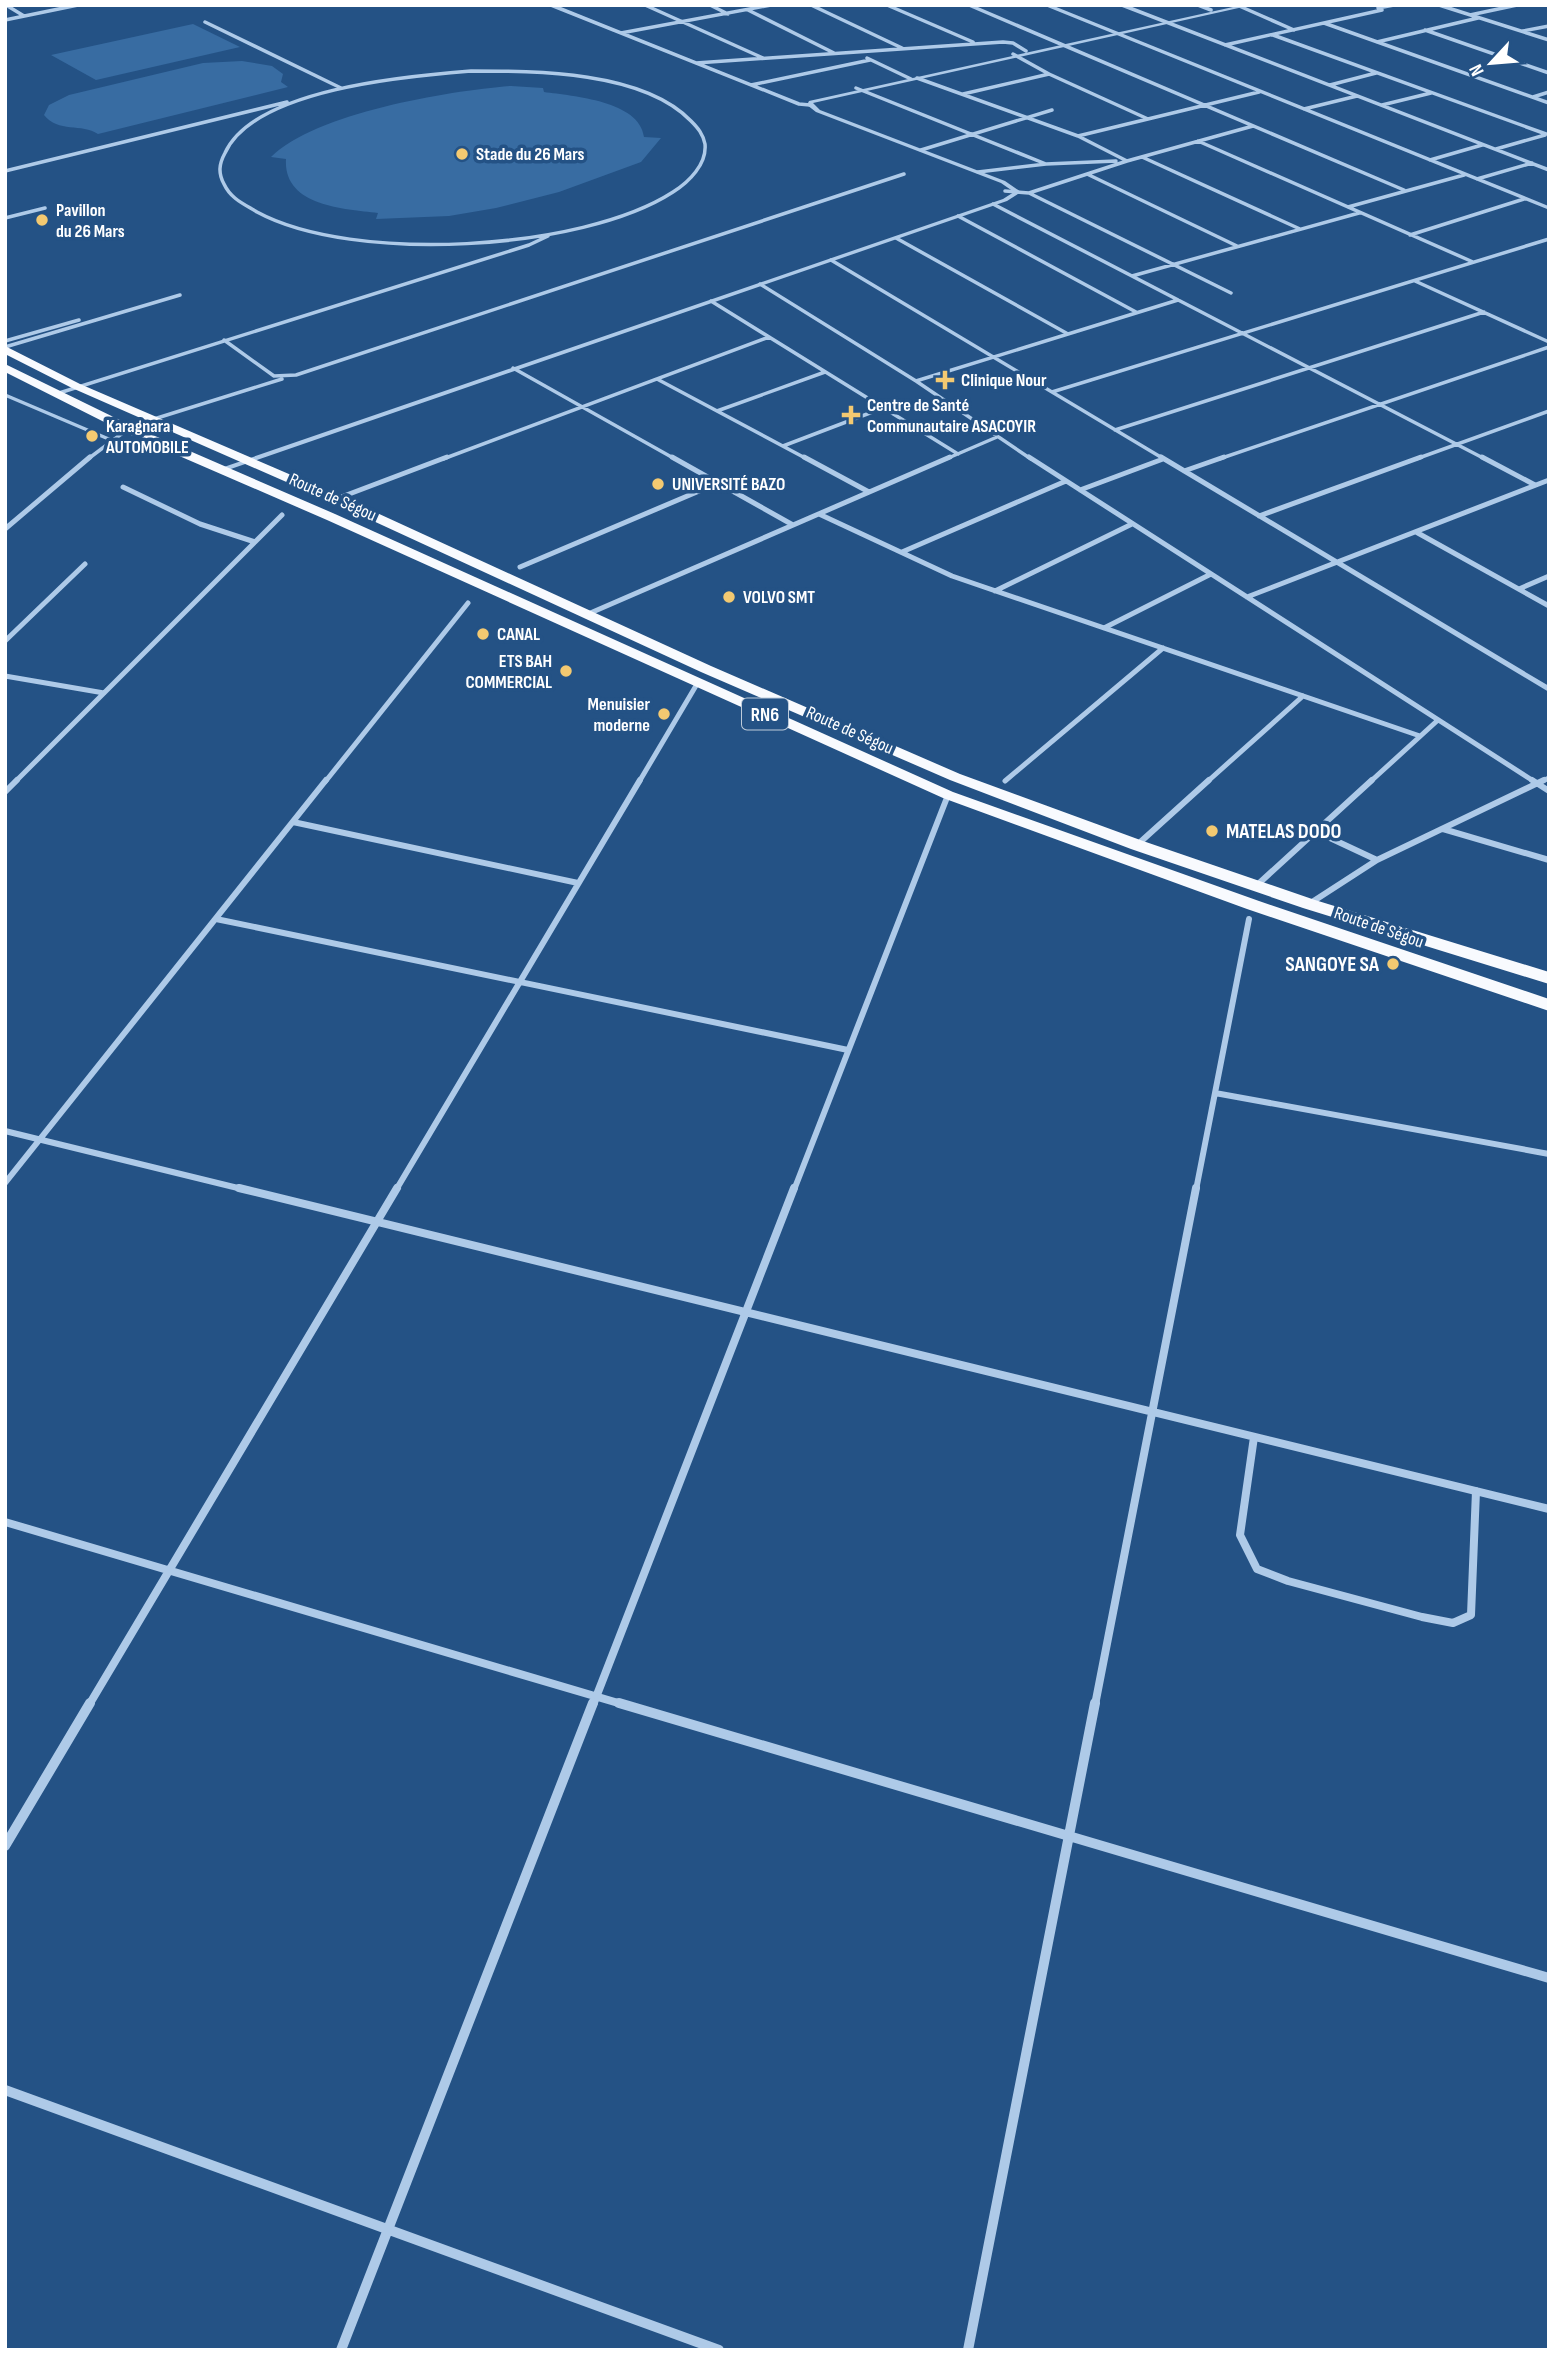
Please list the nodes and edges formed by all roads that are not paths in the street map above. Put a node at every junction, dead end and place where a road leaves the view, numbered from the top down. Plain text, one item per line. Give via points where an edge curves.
1 (6, 5) edge
2 (78, 5) edge
3 (551, 5) edge
4 (645, 5) edge
5 (710, 5) edge
6 (771, 5) edge
7 (811, 5) edge
8 (887, 5) edge
9 (969, 5) edge
10 (1047, 5) edge
11 (1122, 5) edge
12 (1198, 5) edge
13 (1250, 5) edge
14 (1370, 5) edge
15 (1394, 5) edge
16 (1440, 5) edge
17 (1517, 5) edge
18 (1237, 6) edge
19 (1378, 8) junction
20 (748, 10) junction
21 (1211, 10) junction
22 (728, 14) junction
23 (1469, 15) junction
24 (24, 16) junction
25 (1479, 18) junction
26 (5, 20) edge
27 (205, 22) dead end
28 (687, 22) junction
29 (1166, 22) junction
30 (1324, 23) junction
31 (1549, 26) edge
32 (1295, 30) junction
33 (1424, 30) junction
34 (1522, 31) junction
35 (620, 33) junction
36 (1115, 33) junction
37 (1272, 34) junction
38 (1549, 40) edge
39 (1376, 42) junction
40 (977, 43) junction
41 (1061, 45) junction
42 (1225, 45) junction
43 (903, 48) junction
44 (1026, 51) junction
45 (854, 52) junction
46 (834, 53) junction
47 (1015, 55) junction
48 (764, 58) junction
49 (870, 60) junction
50 (696, 63) junction
51 (1377, 72) junction
52 (1549, 73) edge
53 (1049, 74) junction
54 (912, 78) junction
55 (751, 85) junction
56 (1329, 85) junction
57 (341, 88) junction
58 (859, 89) junction
59 (328, 92) junction
60 (1260, 92) junction
61 (1549, 92) edge
62 (1432, 93) junction
63 (962, 94) junction
64 (1357, 96) junction
65 (1532, 97) junction
66 (1549, 103) edge
67 (799, 104) junction
68 (810, 105) junction
69 (1204, 105) junction
70 (1381, 105) junction
71 (1303, 109) junction
72 (1052, 110) dead end
73 (1026, 118) junction
74 (1149, 119) junction
75 (1254, 126) junction
76 (1548, 134) edge
77 (971, 135) junction
78 (1078, 136) junction
79 (1198, 141) junction
80 (1484, 145) junction
81 (1495, 149) junction
82 (921, 150) junction
83 (1141, 157) junction
84 (1127, 160) junction
85 (1429, 160) junction
86 (1532, 163) junction
87 (1046, 164) junction
88 (1549, 170) edge
89 (5, 171) edge
90 (978, 172) junction
91 (904, 174) dead end
92 (1087, 174) junction
93 (1465, 174) junction
94 (1476, 179) junction
95 (1404, 190) junction
96 (1005, 191) junction
97 (1017, 192) junction
98 (1029, 193) junction
99 (1525, 199) junction
100 (993, 204) junction
101 (43, 206) dead end
102 (1348, 207) junction
103 (1549, 208) edge
104 (1359, 212) junction
105 (5, 216) edge
106 (958, 216) junction
107 (1300, 229) junction
108 (1410, 234) junction
109 (549, 235) junction
110 (896, 238) junction
111 (1549, 239) edge
112 (1237, 246) junction
113 (831, 260) junction
114 (1473, 262) junction
115 (1174, 264) junction
116 (1132, 276) junction
117 (1414, 280) junction
118 (760, 284) junction
119 (174, 292) dead end
120 (1231, 292) dead end
121 (180, 295) dead end
122 (1178, 300) junction
123 (711, 301) junction
124 (1136, 312) junction
125 (1484, 312) junction
126 (1243, 333) junction
127 (1068, 334) junction
128 (769, 337) junction
129 (224, 340) junction
130 (5, 341) edge
131 (1549, 342) edge
132 (1549, 347) edge
133 (5, 348) edge
134 (994, 357) junction
135 (5, 366) edge
136 (513, 368) junction
137 (1310, 368) junction
138 (825, 372) junction
139 (296, 375) junction
140 (657, 379) junction
141 (916, 381) junction
142 (76, 386) junction
143 (1052, 392) junction
144 (56, 394) junction
145 (5, 395) edge
146 (1380, 404) junction
147 (582, 407) junction
148 (883, 408) junction
149 (718, 411) junction
150 (1549, 411) edge
151 (154, 419) junction
152 (128, 429) junction
153 (1115, 430) junction
154 (997, 437) junction
155 (111, 440) junction
156 (1457, 444) junction
157 (783, 446) junction
158 (958, 454) junction
159 (241, 457) junction
160 (1163, 459) junction
161 (217, 466) junction
162 (1184, 471) junction
163 (1549, 480) edge
164 (1066, 481) junction
165 (718, 483) junction
166 (1535, 485) junction
167 (123, 486) dead end
168 (1080, 490) junction
169 (869, 492) junction
170 (336, 499) junction
171 (819, 514) junction
172 (282, 516) dead end
173 (1259, 516) junction
174 (1132, 523) junction
175 (793, 525) junction
176 (5, 528) edge
177 (1416, 531) junction
178 (255, 542) junction
179 (902, 552) junction
180 (1337, 562) junction
181 (85, 564) dead end
182 (520, 566) dead end
183 (1211, 574) junction
184 (1549, 576) edge
185 (1518, 589) junction
186 (995, 591) junction
187 (1247, 597) junction
188 (468, 603) dead end
189 (1549, 606) edge
190 (588, 614) junction
191 (1104, 628) junction
192 (5, 641) edge
193 (1163, 648) junction
194 (5, 676) edge
195 (697, 684) junction
196 (1549, 689) edge
197 (104, 694) junction
198 (1303, 696) junction
199 (1438, 720) junction
200 (1420, 736) junction
201 (1549, 778) edge
202 (1005, 781) dead end
203 (1537, 783) junction
204 (1549, 791) edge
205 (5, 792) edge
206 (948, 795) junction
207 (293, 822) junction
208 (1442, 829) junction
209 (1315, 831) junction
210 (1137, 845) junction
211 (1377, 860) junction
212 (1549, 860) edge
213 (578, 883) junction
214 (1256, 886) junction
215 (1308, 904) junction
216 (216, 919) junction
217 (1249, 919) dead end
218 (1549, 978) edge
219 (519, 983) junction
220 (1549, 1005) edge
221 (849, 1050) junction
222 (1215, 1093) junction
223 (5, 1130) edge
224 (40, 1139) junction
225 (1549, 1154) edge
226 (5, 1183) edge
227 (376, 1222) junction
228 (746, 1312) junction
229 (1152, 1412) junction
230 (1254, 1437) junction
231 (1476, 1491) junction
232 (1549, 1509) edge
233 (5, 1522) edge
234 (169, 1571) junction
235 (596, 1697) junction
236 (1069, 1836) junction
237 (5, 1846) edge
238 (1549, 1978) edge
239 (5, 2090) edge
240 (388, 2229) junction
241 (341, 2350) edge
242 (719, 2350) edge
243 (968, 2350) edge

1 - 24 street
2 - 24 street
3 - 35 street
4 - 28 street
5 - 22 street
6 - 20 street
7 - 43 street
8 - 40 street
9 - 41 street
10 - 36 street
11 - 29 street
12 - 21 street
13 - 18 street
14 - 19 street
15 - 19 street
16 - 23 street
17 - 23 street
18 - 21 street
18 - 29 street
18 - 32 street
19 - 30 street via 1383,11
20 - 22 street
20 - 46 street
21 - 29 street
22 - 28 street
23 - 25 street
24 - 26 street
25 - 33 street
25 - 34 street
27 - 57 street
28 - 35 street
28 - 48 street
29 - 36 street
29 - 42 street
30 - 32 street
30 - 39 street
31 - 34 street
32 - 37 street
33 - 39 street
33 - 52 street
34 - 38 street
35 - 50 street
36 - 41 street
36 - 60 street
37 - 42 street
37 - 51 street
39 - 65 street
40 - 43 street
40 - 44 street via 1009,42
41 - 44 street
41 - 47 street
41 - 69 street
42 - 56 street
43 - 45 street
44 - 47 street
45 - 46 street
45 - 49 street
46 - 48 street
47 - 53 street
47 - 54 street
47 - 54 street
48 - 50 street
49 - 54 street
49 - 55 street
50 - 55 street
51 - 56 street
51 - 62 street
53 - 63 street
53 - 74 street
54 - 58 street
54 - 63 street
55 - 67 street
56 - 64 street
57 - 59 street
57 - 109 street via 446,72 588,78 672,104 702,133 705,153 685,183 646,206
58 - 67 street
58 - 68 street
58 - 77 street
59 - 89 street
59 - 109 street via 273,112 232,139 220,157 219,170 236,200 299,228 372,242 438,244
60 - 69 street
60 - 71 street
61 - 65 street
62 - 70 street
62 - 76 street
63 - 73 street
64 - 70 street
64 - 71 street
65 - 66 street
67 - 68 street
67 - 96 street
68 - 82 street
69 - 74 street
69 - 75 street
70 - 80 street
71 - 85 street
72 - 73 street
73 - 77 street
73 - 78 street
74 - 78 street
75 - 79 street
75 - 95 street
76 - 81 street
77 - 82 street
77 - 87 street
78 - 84 street
79 - 83 street
79 - 102 street
80 - 81 street
80 - 85 street
81 - 86 street
82 - 90 street
83 - 84 street
83 - 107 street
84 - 87 street
84 - 92 street
85 - 93 street
86 - 88 street
86 - 94 street
87 - 90 street
90 - 97 street via 1013,186
91 - 139 street
92 - 98 street
92 - 112 street
93 - 94 street
93 - 95 street
94 - 99 street
95 - 102 street
96 - 97 street
96 - 159 street
97 - 98 street
97 - 100 street
98 - 115 street
99 - 103 street
99 - 108 street
100 - 106 street
100 - 116 street
101 - 105 street
102 - 104 street
104 - 107 street
104 - 108 street
106 - 110 street
106 - 124 street
107 - 112 street
108 - 114 street
109 - 129 street
110 - 113 street
110 - 127 street
111 - 114 street
112 - 115 street
113 - 118 street
113 - 134 street
114 - 117 street
115 - 116 street
115 - 120 street
116 - 122 street
117 - 125 street
117 - 126 street
118 - 123 street
118 - 141 street
119 - 130 street
121 - 133 street
122 - 124 street
122 - 126 street
123 - 128 street
123 - 136 street
124 - 127 street
125 - 131 street
125 - 137 street
126 - 137 street
126 - 143 street
127 - 134 street
128 - 138 street
128 - 140 street
129 - 139 street via 274,376
129 - 142 street
132 - 146 street
133 - 142 highway, Route de Ségou / RN6
134 - 141 street
134 - 143 street
135 - 144 highway, Route de Ségou / RN6
136 - 147 street
136 - 159 street
137 - 146 street
137 - 153 street
138 - 148 street
138 - 149 street
139 - 151 street
140 - 147 street
140 - 149 street
141 - 154 street
142 - 144 street
142 - 151 highway, Route de Ségou / RN6
143 - 153 street
144 - 152 highway, Route de Ségou / RN6
145 - 155 street
146 - 156 street
146 - 162 street
147 - 165 street
147 - 170 street
148 - 157 street
148 - 158 street
149 - 157 street
150 - 156 street
151 - 159 highway, Route de Ségou / RN6
152 - 155 street
152 - 161 highway, Route de Ségou / RN6
153 - 160 street
154 - 158 street
154 - 164 street
155 - 176 street
156 - 166 street
156 - 173 street
157 - 169 street
158 - 169 street
159 - 161 street
159 - 161 street
159 - 170 highway, Route de Ségou / RN6
160 - 162 street
160 - 168 street
161 - 195 highway, Route de Ségou / RN6
162 - 173 street
163 - 166 street
164 - 168 street
164 - 179 street
165 - 175 street
165 - 182 street
166 - 177 street
167 - 178 street via 200,524
168 - 174 street
169 - 171 street
170 - 190 highway, Route de Ségou / RN6
171 - 175 street
171 - 179 street
172 - 178 street
173 - 180 street
174 - 183 street
174 - 186 street
175 - 190 street
177 - 180 street
177 - 185 street
178 - 197 street
179 - 186 street
180 - 187 street
180 - 196 street
181 - 192 street
183 - 187 street
183 - 191 street
184 - 185 street
185 - 189 street
186 - 191 street
187 - 199 street
188 - 207 street
190 - 210 highway, Route de Ségou / RN6 via 955,777
191 - 193 street
193 - 198 street
193 - 202 street
194 - 197 street
195 - 206 highway, Route de Ségou / RN6
195 - 213 street
197 - 205 street
198 - 200 street
198 - 210 street
199 - 200 street
199 - 203 street
200 - 209 street
201 - 203 street
203 - 204 street
203 - 208 street
206 - 220 highway, Route de Ségou / RN6
206 - 221 street
207 - 213 street
207 - 216 street
208 - 211 street
208 - 212 street
209 - 211 street
209 - 214 street
210 - 214 highway, Route de Ségou / RN6
211 - 215 street
213 - 219 street
214 - 215 highway, Route de Ségou / RN6
215 - 218 highway, Route de Ségou / RN6
216 - 219 street
216 - 224 street
217 - 222 street
219 - 221 street
219 - 227 street
221 - 228 street
222 - 225 street
222 - 229 street
223 - 224 street
224 - 226 street
224 - 227 street
227 - 228 street
227 - 234 street
228 - 229 street
228 - 235 street
229 - 230 street
229 - 236 street
230 - 231 street
230 - 231 street via 1240,1535 1257,1569 1422,1617 1453,1623 1471,1615
231 - 232 street
233 - 234 street
234 - 235 street
234 - 237 street
235 - 236 street
235 - 240 street
236 - 238 street
236 - 243 street
239 - 240 street
240 - 241 street
240 - 242 street

